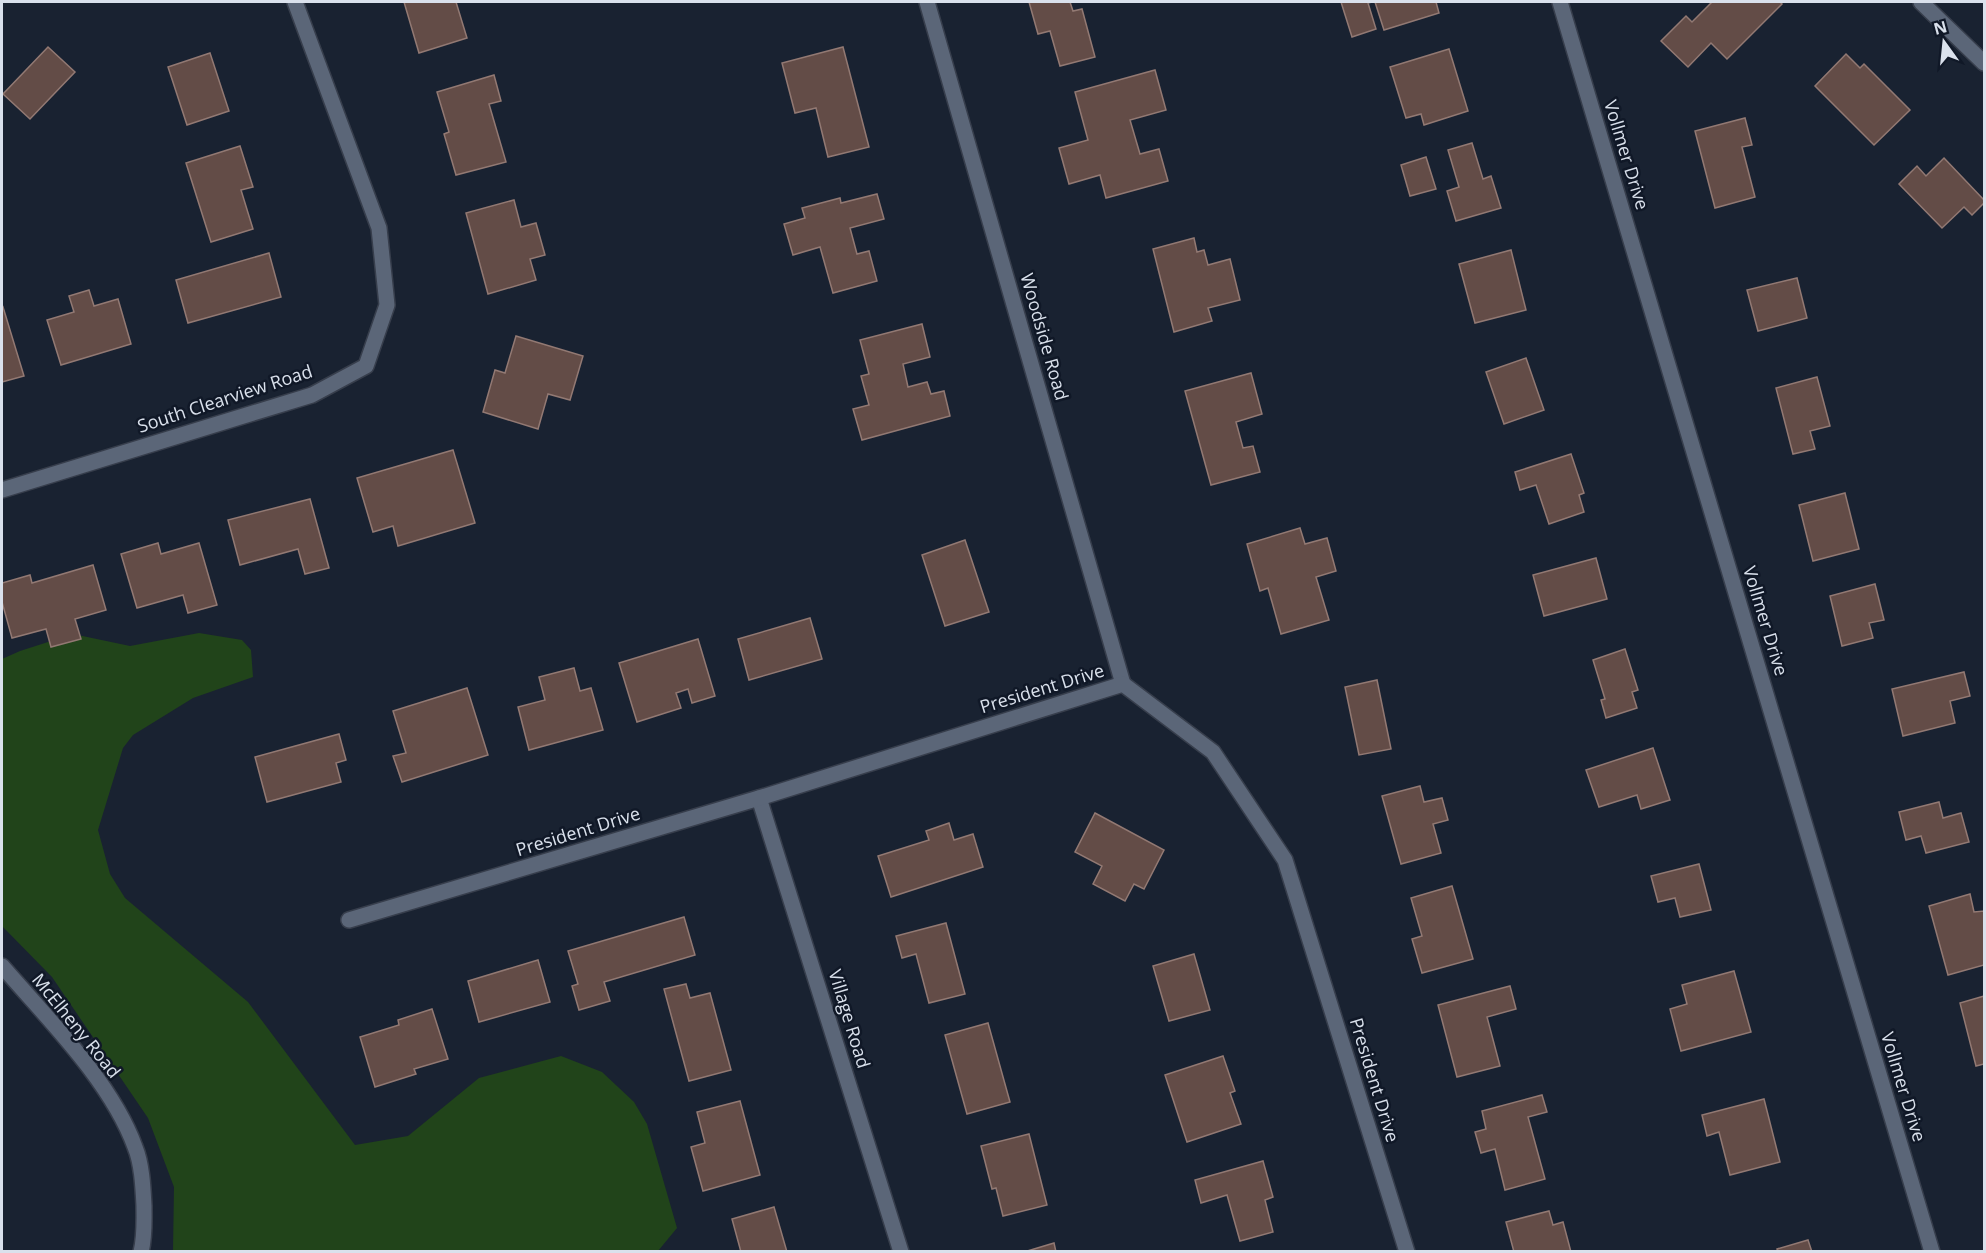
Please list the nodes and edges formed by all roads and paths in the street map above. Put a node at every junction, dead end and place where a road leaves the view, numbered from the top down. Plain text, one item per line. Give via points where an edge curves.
1 (295, 2) edge
2 (927, 2) edge
3 (1560, 2) edge
4 (1921, 2) edge
5 (1984, 63) edge
6 (2, 490) edge
7 (1123, 684) junction
8 (759, 798) junction
9 (349, 921) dead end
10 (2, 966) edge
11 (141, 1251) edge
12 (901, 1251) edge
13 (1407, 1251) edge
14 (1932, 1251) edge

1 - 6 street, South Clearview Road via 379,228 387,305 366,366 312,395
2 - 7 street, Woodside Road
3 - 14 street, Vollmer Drive
4 - 5 street
7 - 8 street, President Drive
7 - 13 street, President Drive via 1213,752 1285,860
8 - 9 street, President Drive
8 - 12 street, Village Road
10 - 11 street, McElheny Road via 91,1070 122,1118 136,1148 143,1190

